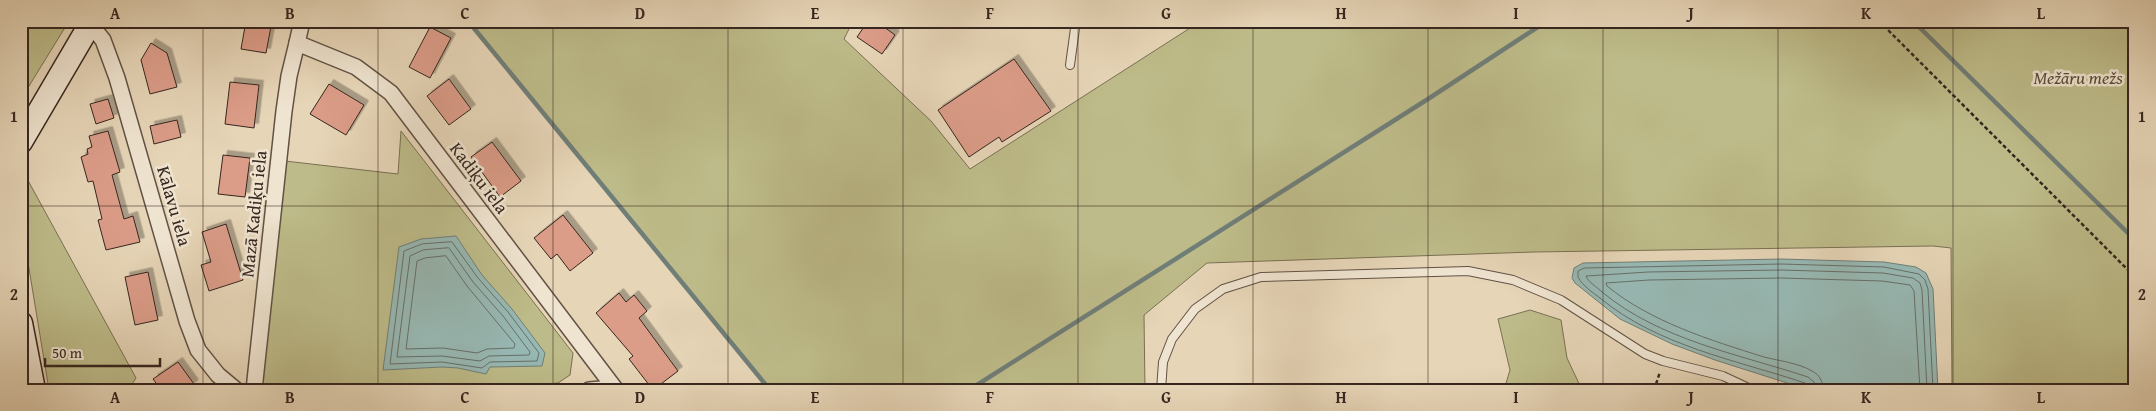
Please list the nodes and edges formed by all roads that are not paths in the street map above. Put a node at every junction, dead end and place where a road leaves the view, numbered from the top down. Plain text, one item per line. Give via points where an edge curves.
1 (302, 21) edge
2 (1076, 21) edge
3 (91, 23) edge
4 (297, 43) junction
5 (1070, 65) dead end
6 (21, 142) edge
7 (21, 323) edge
8 (615, 389) edge
9 (34, 390) edge
10 (236, 390) edge
11 (254, 390) edge
12 (589, 390) edge
13 (1161, 390) edge
14 (1753, 390) edge

1 - 4 street
2 - 5 lane
3 - 6 street
3 - 10 street, Kālavu iela via 103,40 117,78 198,350
4 - 8 street, Kadiķu iela via 356,68 391,93
4 - 11 street, Mazā Kadiķu iela via 284,111
7 - 9 street
8 - 12 street
13 - 14 lane via 1163,362 1172,339 1195,308 1222,289 1261,277 1468,271 1513,280 1560,300 1645,354 1723,376

